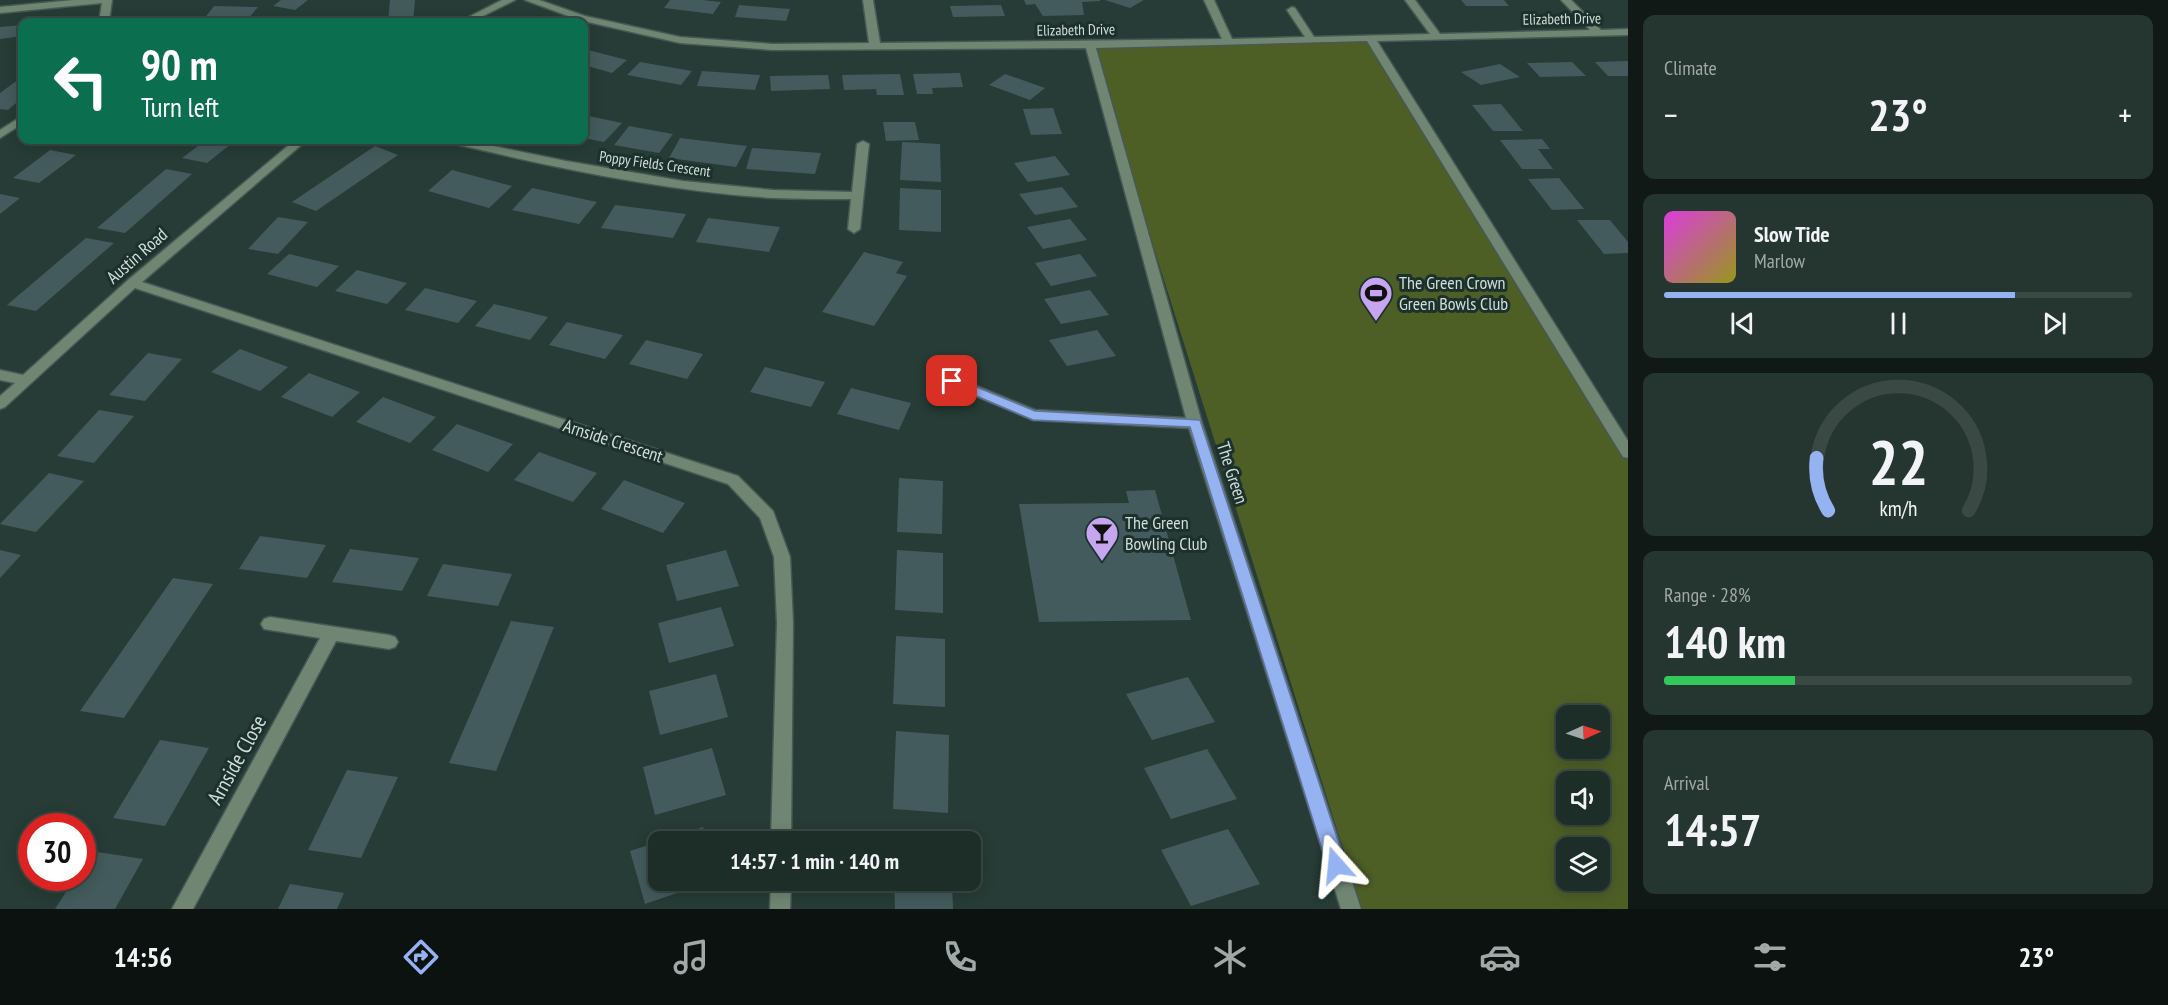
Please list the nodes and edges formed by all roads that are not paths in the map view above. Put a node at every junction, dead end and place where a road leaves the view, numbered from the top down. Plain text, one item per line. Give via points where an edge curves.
1 (105, 0) edge
2 (510, 0) edge
3 (530, 0) edge
4 (868, 0) edge
5 (1209, 0) edge
6 (1410, 0) edge
7 (1566, 0) edge
8 (0, 10) edge
9 (1292, 10) dead end
10 (104, 18) edge
11 (472, 18) edge
12 (582, 18) edge
13 (588, 19) edge
14 (1628, 32) edge
15 (1599, 33) junction
16 (1437, 36) junction
17 (1370, 37) junction
18 (1311, 39) junction
19 (1229, 42) junction
20 (1090, 45) junction
21 (875, 47) junction
22 (18, 121) edge
23 (0, 135) edge
24 (296, 144) edge
25 (469, 144) edge
26 (863, 144) dead end
27 (858, 196) junction
28 (854, 229) dead end
29 (133, 283) junction
30 (0, 375) edge
31 (26, 380) junction
32 (952, 381) dead end
33 (0, 404) edge
34 (1195, 423) junction
35 (1628, 453) edge
36 (270, 624) dead end
37 (332, 633) junction
38 (388, 642) dead end
39 (782, 831) edge
40 (781, 891) edge
41 (182, 909) edge
42 (780, 909) edge
43 (1351, 909) edge

1 - 8 street
1 - 10 street
2 - 11 street
3 - 12 street, Elizabeth Drive
4 - 21 street
5 - 19 street
6 - 16 street
7 - 15 street
9 - 18 street
13 - 21 street, Elizabeth Drive via 680,40 773,47
14 - 15 street, Elizabeth Drive
15 - 16 street, Elizabeth Drive
16 - 17 street, Elizabeth Drive
17 - 18 street, Elizabeth Drive
17 - 35 street
18 - 19 street, Elizabeth Drive
19 - 20 street, Elizabeth Drive
20 - 21 street, Elizabeth Drive
20 - 34 street, The Green
22 - 23 street
24 - 29 street, Austin Road
25 - 27 street, Poppy Fields Crescent via 663,182 763,194
26 - 27 street
27 - 28 street
29 - 31 street, Austin Road
29 - 39 street, Arnside Crescent via 733,480 767,515 782,557
30 - 31 street
31 - 33 street, Austin Road
32 - 34 street via 1033,415
34 - 43 street, The Green
36 - 37 street
37 - 38 street
37 - 41 street, Arnside Close
40 - 42 street

